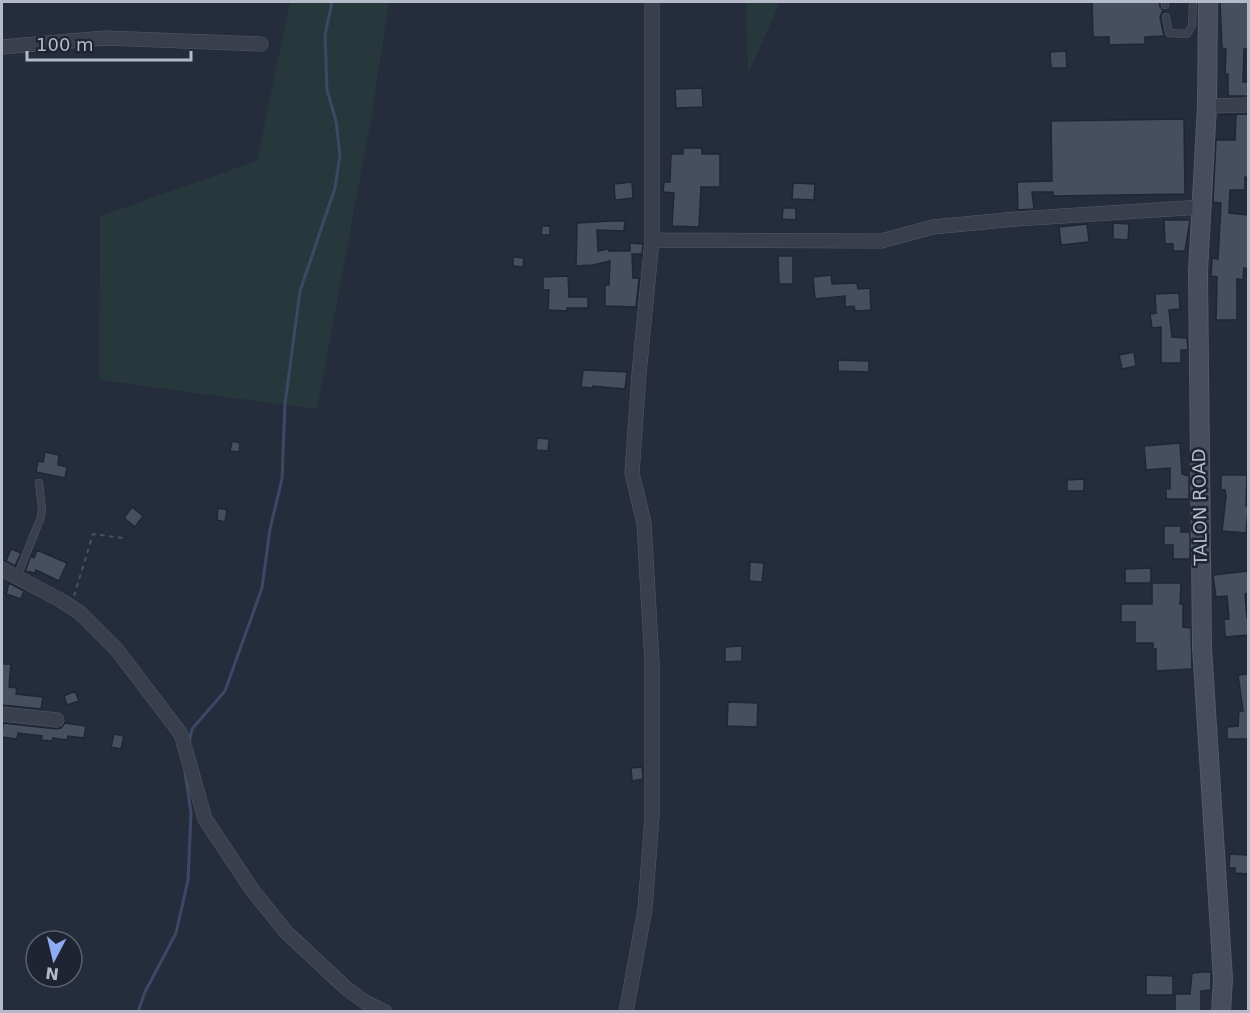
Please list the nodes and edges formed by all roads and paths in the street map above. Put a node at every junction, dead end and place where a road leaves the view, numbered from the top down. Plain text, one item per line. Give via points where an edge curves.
1 (652, 2) edge
2 (1193, 2) edge
3 (1208, 2) edge
4 (1166, 17) dead end
5 (261, 44) dead end
6 (2, 46) edge
7 (1248, 105) edge
8 (1207, 106) junction
9 (1202, 207) junction
10 (652, 240) junction
11 (39, 483) dead end
12 (123, 538) dead end
13 (2, 569) edge
14 (17, 577) junction
15 (71, 607) junction
16 (2, 714) edge
17 (57, 720) dead end
18 (385, 1011) edge
19 (627, 1011) edge
20 (1221, 1011) edge

1 - 10 street
2 - 4 lane via 1192,26 1187,34 1169,33
3 - 8 street, TALON ROAD
5 - 6 street via 105,38
7 - 8 street
8 - 9 street, TALON ROAD
9 - 10 street via 945,226 881,241
9 - 20 street, TALON ROAD via 1198,331 1202,648 1223,979
10 - 19 street via 632,472 645,535 652,663 652,817 645,909
11 - 14 lane via 41,517
12 - 15 path via 93,534
13 - 14 street
14 - 15 street
15 - 18 street via 117,650 181,734 205,819 253,891 286,932 346,988
16 - 17 street

